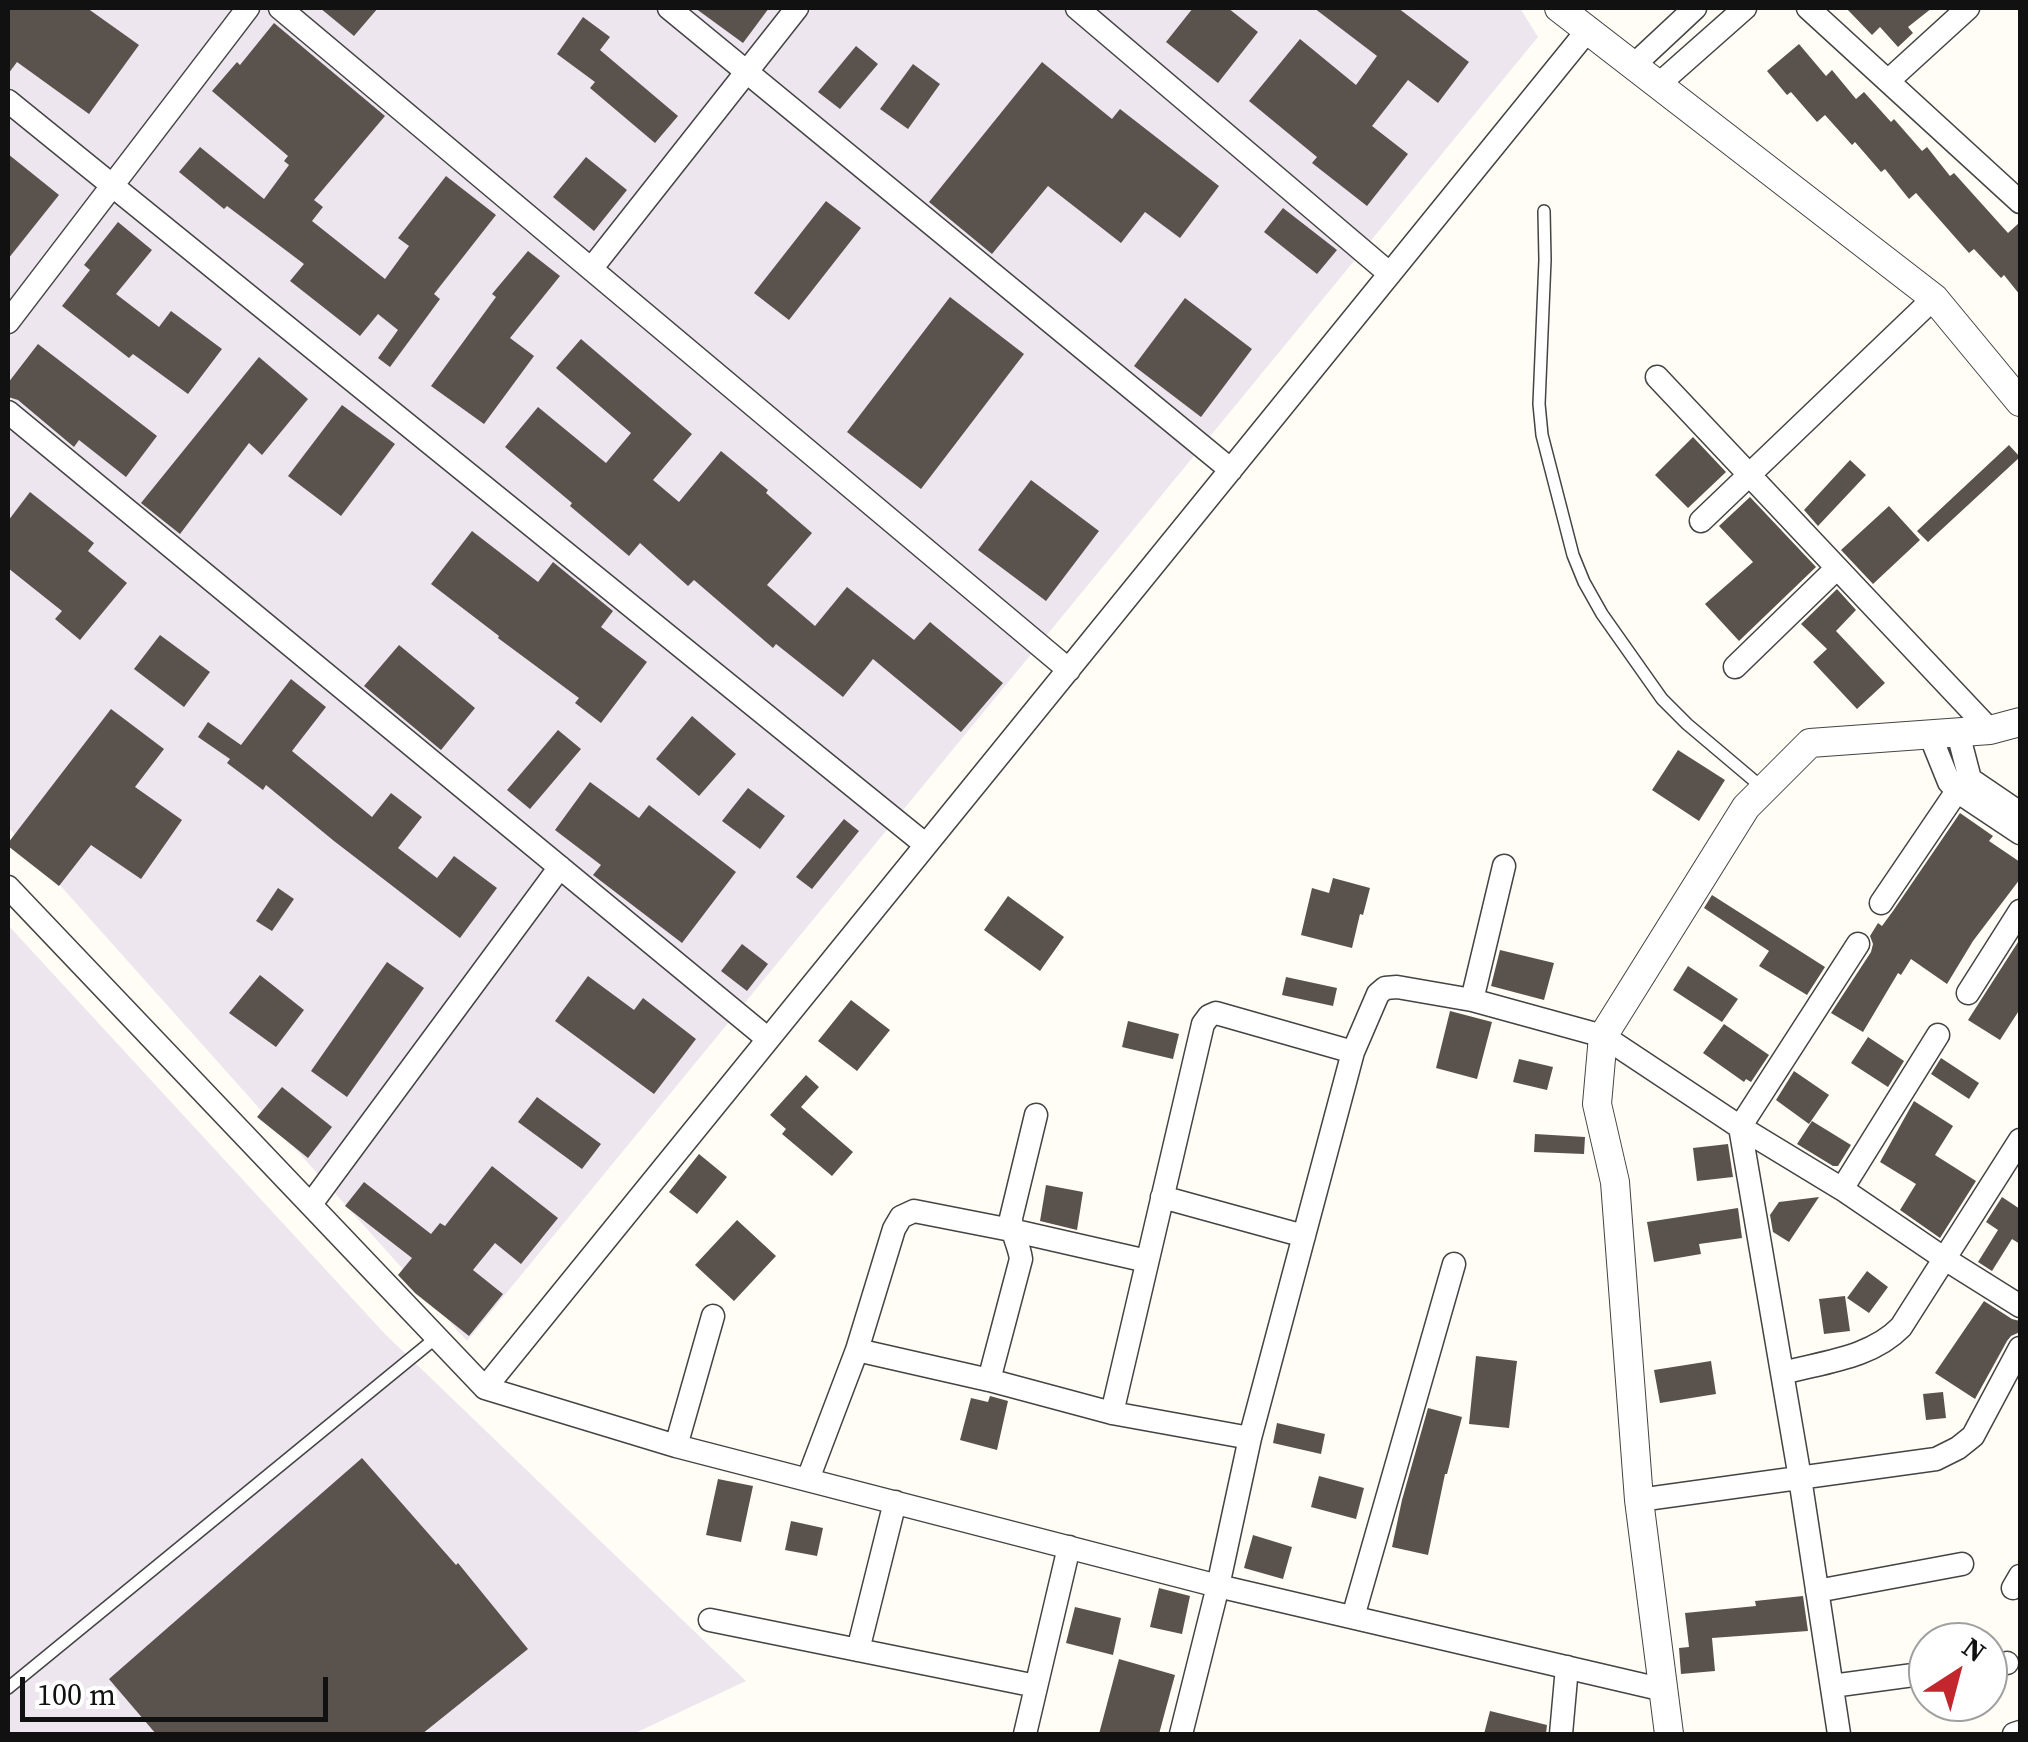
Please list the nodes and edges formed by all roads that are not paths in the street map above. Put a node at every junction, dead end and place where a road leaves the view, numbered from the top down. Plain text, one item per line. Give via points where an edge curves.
1 (248, 8) edge
2 (280, 8) edge
3 (670, 8) edge
4 (798, 8) edge
5 (1077, 8) edge
6 (1559, 8) edge
7 (1695, 8) edge
8 (1745, 8) edge
9 (1808, 8) edge
10 (1968, 8) edge
11 (1587, 32) junction
12 (1634, 64) junction
13 (747, 72) junction
14 (1888, 81) junction
15 (1659, 84) junction
16 (8, 101) edge
17 (112, 186) junction
18 (2020, 202) edge
19 (1544, 211) dead end
20 (591, 269) junction
21 (1390, 274) junction
22 (1934, 298) junction
23 (8, 322) edge
24 (1657, 376) dead end
25 (2019, 398) edge
26 (8, 412) edge
27 (1230, 470) junction
28 (1749, 474) junction
29 (1702, 521) dead end
30 (1837, 568) junction
31 (1735, 668) dead end
32 (1069, 670) junction
33 (2020, 722) edge
34 (1990, 730) junction
35 (1944, 734) junction
36 (1764, 788) junction
37 (1957, 790) junction
38 (2020, 813) edge
39 (2020, 834) edge
40 (926, 845) junction
41 (1504, 866) dead end
42 (560, 867) junction
43 (8, 887) edge
44 (1881, 903) dead end
45 (2020, 911) edge
46 (1858, 944) dead end
47 (1968, 993) dead end
48 (1472, 1000) junction
49 (1938, 1035) dead end
50 (1604, 1036) junction
51 (768, 1040) junction
52 (1353, 1052) junction
53 (1036, 1115) dead end
54 (1740, 1127) junction
55 (2020, 1140) edge
56 (1842, 1189) junction
57 (1162, 1198) junction
58 (311, 1204) junction
59 (1011, 1230) junction
60 (1304, 1236) junction
61 (1946, 1260) junction
62 (1148, 1261) junction
63 (1454, 1264) dead end
64 (2020, 1306) edge
65 (713, 1316) dead end
66 (437, 1337) junction
67 (2020, 1348) edge
68 (857, 1350) junction
69 (1783, 1373) junction
70 (989, 1380) junction
71 (485, 1388) junction
72 (1112, 1413) junction
73 (1250, 1438) junction
74 (676, 1446) junction
75 (1800, 1478) junction
76 (808, 1479) junction
77 (1639, 1500) junction
78 (895, 1502) junction
79 (1069, 1547) junction
80 (1962, 1564) dead end
81 (1218, 1586) junction
82 (1817, 1590) junction
83 (1353, 1617) junction
84 (710, 1620) dead end
85 (858, 1650) junction
86 (1567, 1667) junction
87 (1908, 1676) edge
88 (1036, 1686) junction
89 (1832, 1686) junction
90 (8, 1688) edge
91 (1664, 1690) junction
92 (1025, 1734) edge
93 (1181, 1734) edge
94 (1560, 1734) edge
95 (1669, 1734) edge
96 (1840, 1734) edge

1 - 17 street
2 - 20 street
3 - 13 street
4 - 13 street
5 - 21 street
6 - 11 street
7 - 12 street
8 - 15 street
9 - 14 street
10 - 14 street
11 - 12 street
11 - 21 street
12 - 15 street
13 - 20 street
13 - 27 street
14 - 18 street
15 - 22 street
16 - 17 street
17 - 23 street
17 - 40 street
19 - 36 lane via 1539,404 1572,554 1602,614 1662,699
20 - 32 street
21 - 27 street
22 - 25 street
22 - 28 street
24 - 28 street
26 - 42 street
27 - 32 street
28 - 29 street
28 - 30 street
30 - 31 street
30 - 34 street
32 - 40 street
33 - 34 street
34 - 35 street
35 - 36 street via 1810,742
35 - 37 street via 1949,782
35 - 38 street via 1970,778
36 - 50 street via 1746,806
37 - 39 street
37 - 44 street
40 - 51 street
41 - 48 street
42 - 51 street
42 - 58 street
43 - 58 street
45 - 47 street
46 - 54 street
48 - 50 street
48 - 52 street via 1384,988
49 - 56 street
50 - 54 street
50 - 77 street via 1597,1104 1615,1182
51 - 71 street
52 - 57 street via 1209,1016
52 - 60 street
53 - 59 street
54 - 56 street
54 - 69 street
55 - 61 street
56 - 61 street
57 - 60 street
57 - 62 street
58 - 66 street
59 - 62 street
59 - 68 street via 914,1211 901,1216
59 - 70 street via 1022,1259
60 - 73 street
61 - 64 street
61 - 69 street via 1889,1340
62 - 72 street
63 - 83 street
65 - 74 street
66 - 71 street
66 - 90 lane
67 - 75 street via 1973,1436 1958,1448 1936,1458
68 - 70 street
68 - 76 street
69 - 75 street
70 - 72 street
71 - 74 street
72 - 73 street
73 - 81 street
74 - 76 street
75 - 77 street
75 - 82 street
76 - 78 street
77 - 91 street
78 - 79 street
78 - 85 street
79 - 81 street
79 - 88 street
80 - 82 street
81 - 83 street
81 - 93 street
82 - 89 street
83 - 86 street
84 - 85 street
85 - 88 street
86 - 91 street
86 - 94 street
87 - 89 street
88 - 92 street
89 - 96 street
91 - 95 street

